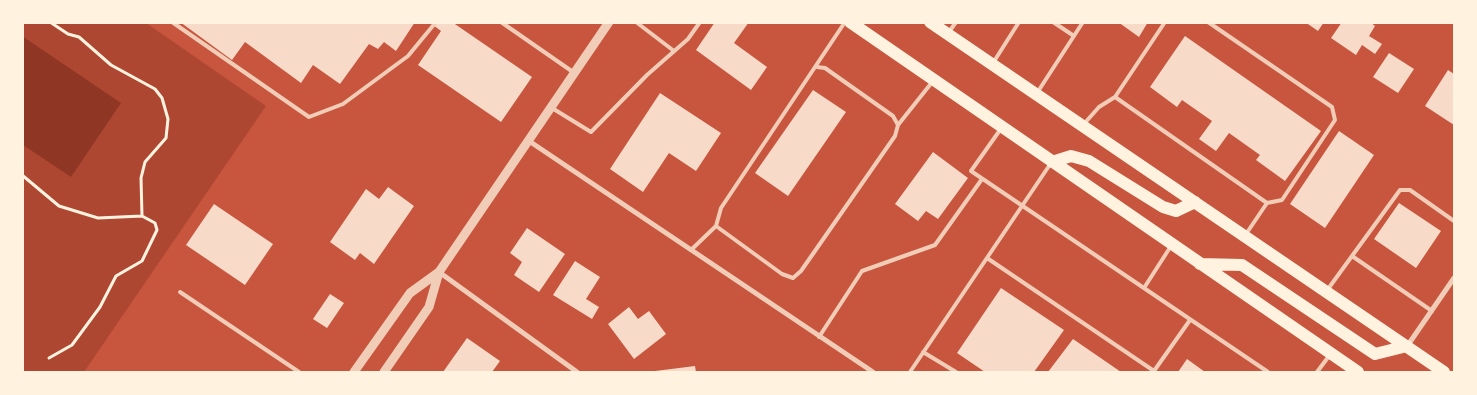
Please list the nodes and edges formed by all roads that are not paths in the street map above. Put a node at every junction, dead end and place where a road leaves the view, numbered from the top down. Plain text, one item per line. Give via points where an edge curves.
1 (172, 22) edge
2 (436, 22) edge
3 (501, 22) edge
4 (609, 22) edge
5 (636, 22) edge
6 (700, 22) edge
7 (844, 22) edge
8 (850, 22) edge
9 (930, 22) edge
10 (956, 22) edge
11 (1019, 22) edge
12 (1053, 22) edge
13 (1083, 22) edge
14 (1165, 22) edge
15 (1208, 22) edge
16 (948, 34) junction
17 (1074, 36) junction
18 (674, 51) junction
19 (992, 64) junction
20 (817, 67) junction
21 (575, 73) junction
22 (934, 80) junction
23 (1036, 94) junction
24 (1115, 97) junction
25 (552, 108) junction
26 (898, 125) junction
27 (1082, 126) junction
28 (1002, 127) junction
29 (529, 141) junction
30 (1052, 162) junction
31 (982, 179) junction
32 (1194, 202) junction
33 (1267, 203) junction
34 (1022, 206) junction
35 (1454, 221) edge
36 (716, 226) junction
37 (1244, 236) junction
38 (1172, 245) junction
39 (691, 250) junction
40 (1352, 256) junction
41 (987, 258) junction
42 (1200, 264) junction
43 (439, 272) junction
44 (1454, 278) edge
45 (1144, 288) junction
46 (1326, 291) junction
47 (180, 292) dead end
48 (1432, 311) junction
49 (1190, 320) junction
50 (819, 337) junction
51 (1407, 346) junction
52 (923, 352) junction
53 (1330, 354) junction
54 (298, 372) edge
55 (354, 372) edge
56 (384, 372) edge
57 (577, 372) edge
58 (873, 372) edge
59 (910, 372) edge
60 (956, 372) edge
61 (1268, 372) edge
62 (1317, 372) edge
63 (1358, 372) edge
64 (1444, 372) edge

1 - 2 lane via 309,118 343,104 408,56
3 - 21 lane
4 - 21 street
5 - 18 lane
6 - 18 lane
7 - 20 lane
8 - 22 main road
9 - 16 main road
10 - 16 lane
11 - 19 lane
12 - 17 lane
13 - 17 lane
14 - 24 lane
15 - 33 lane via 1332,107 1336,120 1282,200
16 - 19 main road
17 - 23 lane
18 - 25 lane via 590,132
19 - 23 main road
20 - 26 lane via 825,68 893,116
20 - 36 lane via 721,208
21 - 25 street
22 - 26 lane
22 - 28 main road
23 - 27 main road
24 - 27 lane
24 - 33 lane
25 - 29 street
26 - 36 lane via 890,144 793,278 782,274
27 - 32 main road
28 - 30 main road
28 - 31 lane via 971,171
29 - 39 street
29 - 43 street
30 - 32 main road via 1072,156 1090,161 1163,207 1176,211
30 - 34 lane
30 - 38 main road
31 - 34 lane
31 - 50 lane via 934,245 862,271
32 - 37 main road
33 - 37 lane
34 - 41 lane
34 - 45 lane
35 - 40 lane via 1410,190 1400,190
36 - 39 lane
37 - 46 main road
38 - 42 main road
38 - 45 lane
39 - 50 street
40 - 46 lane
40 - 48 lane
41 - 49 lane via 1154,371
41 - 52 lane
42 - 51 main road via 1242,265 1375,354
42 - 53 main road
43 - 55 street via 410,293
43 - 56 street via 429,307
43 - 57 street
44 - 48 street
45 - 49 lane
46 - 51 main road
47 - 54 lane
48 - 51 street
49 - 61 lane
50 - 58 street
51 - 64 main road
52 - 59 lane
52 - 60 lane
53 - 62 lane
53 - 63 main road

